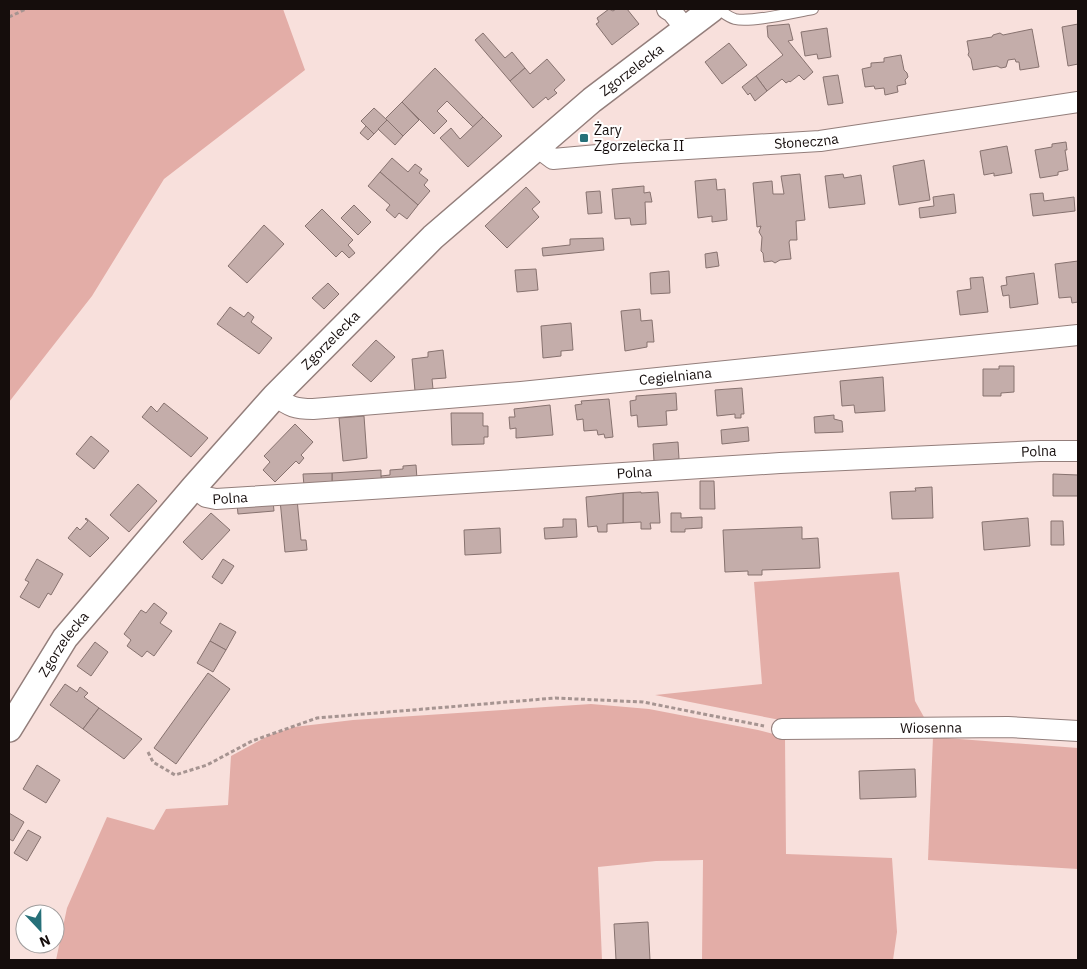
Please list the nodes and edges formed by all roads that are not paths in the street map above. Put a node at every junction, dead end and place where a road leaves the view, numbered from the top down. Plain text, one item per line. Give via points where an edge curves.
1 (667, 9) edge
2 (712, 9) edge
3 (718, 9) edge
4 (813, 9) edge
5 (685, 28) junction
6 (1078, 102) edge
7 (537, 147) junction
8 (1078, 335) edge
9 (275, 396) junction
10 (1078, 451) edge
11 (194, 487) junction
12 (9, 728) edge
13 (782, 729) road end
14 (1078, 731) edge

1 - 5 street
2 - 5 street, Zgorzelecka
3 - 4 lane via 737,20
5 - 7 street, Zgorzelecka
6 - 7 street, Słoneczna via 820,141 553,159
7 - 9 street, Zgorzelecka via 433,237
8 - 9 street, Cegielniana via 521,392 323,408 296,409
9 - 11 street, Zgorzelecka
10 - 11 street, Polna via 780,463 216,499 206,497
11 - 12 street, Zgorzelecka via 65,638
13 - 14 street, Wiosenna via 1008,727

